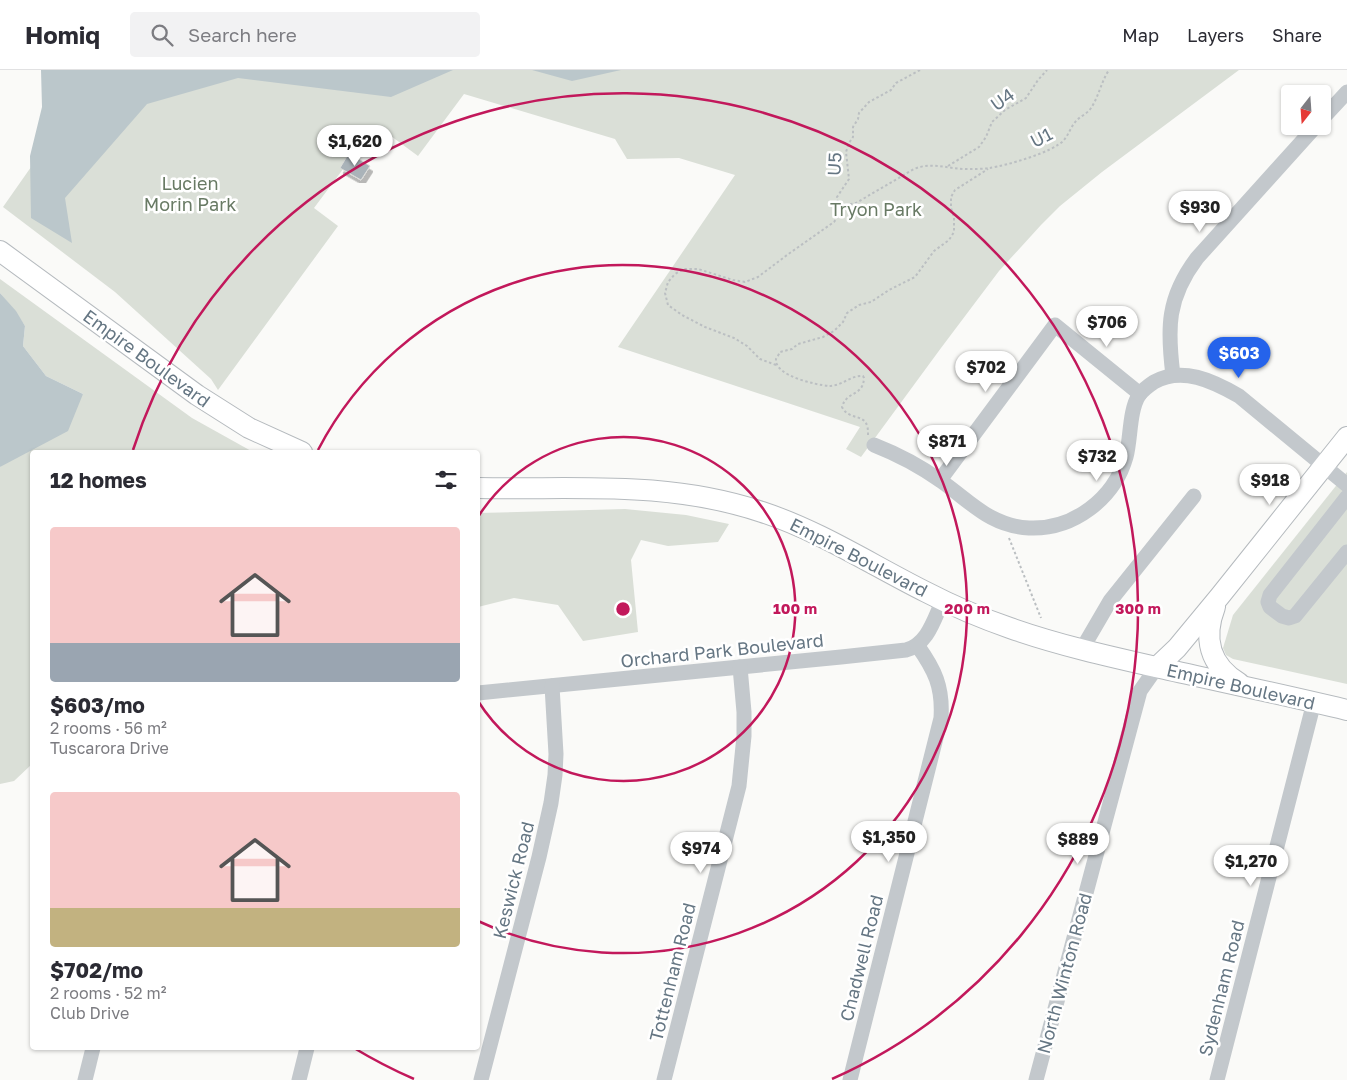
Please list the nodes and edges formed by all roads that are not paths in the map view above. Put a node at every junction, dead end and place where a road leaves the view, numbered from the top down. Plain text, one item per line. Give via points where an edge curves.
1 (1347, 92) edge
2 (1331, 109) edge
3 (1308, 135) edge
4 (0, 251) edge
5 (1173, 375) junction
6 (1140, 394) junction
7 (1347, 437) edge
8 (874, 445) road end
9 (298, 450) edge
10 (1324, 466) junction
11 (940, 480) junction
12 (1347, 485) edge
13 (480, 488) edge
14 (1194, 496) dead end
15 (1347, 497) edge
16 (1347, 552) edge
17 (1220, 596) junction
18 (943, 600) junction
19 (917, 645) junction
20 (1082, 649) junction
21 (740, 667) junction
22 (1157, 667) junction
23 (552, 686) junction
24 (1248, 687) junction
25 (480, 693) edge
26 (1314, 702) junction
27 (1347, 710) edge
28 (92, 1050) edge
29 (306, 1050) edge
30 (85, 1080) edge
31 (299, 1080) edge
32 (481, 1080) edge
33 (664, 1080) edge
34 (850, 1080) edge
35 (1036, 1080) edge
36 (1217, 1080) edge

1 - 2 street
3 - 5 street via 1197,258 1181,282 1170,316
4 - 9 main road, Empire Boulevard via 182,385 249,428
5 - 6 street via 1160,379
5 - 10 street via 1208,380 1223,387
6 - 11 street via 1126,459 1117,480 1106,495 1073,519 1052,526 1029,528 1004,524 986,515
6 - 11 street via 1056,325
7 - 10 main road, North Winton Road
8 - 11 street
10 - 12 street
10 - 17 main road, North Winton Road
13 - 18 main road, Empire Boulevard via 643,488 723,500 800,526
14 - 20 street via 1110,601
15 - 16 street via 1270,594 1270,606 1282,616 1295,616
17 - 22 main road, North Winton Road
17 - 24 main road via 1209,628 1211,652 1222,670
18 - 19 street via 927,634
18 - 20 main road, Empire Boulevard via 1011,628
19 - 21 street, Orchard Park Boulevard via 901,651
19 - 34 street, Chadwell Road via 930,662 938,681 941,718
20 - 22 main road, Empire Boulevard
21 - 23 street, Orchard Park Boulevard
21 - 33 street, Tottenham Road via 744,736 739,786
22 - 24 main road, Empire Boulevard
22 - 35 street, North Winton Road via 1140,691
23 - 25 street, Orchard Park Boulevard
23 - 32 street, Keswick Road via 556,754 551,803
24 - 26 main road, Empire Boulevard
26 - 27 main road, Empire Boulevard
26 - 36 street, Sydenham Road
28 - 30 street
29 - 31 street

